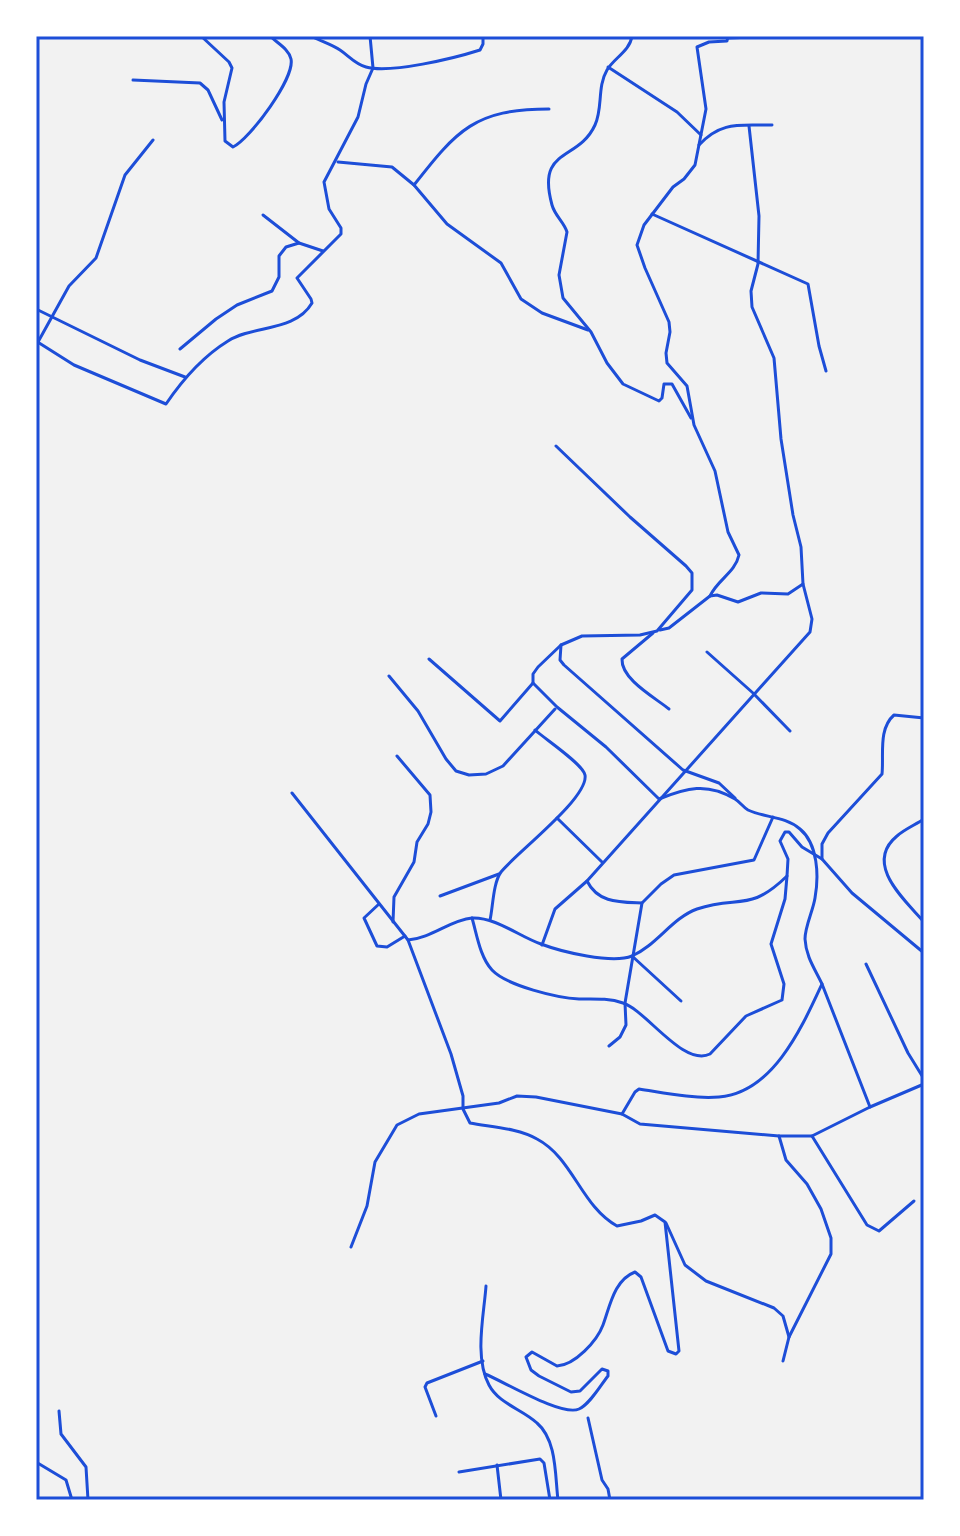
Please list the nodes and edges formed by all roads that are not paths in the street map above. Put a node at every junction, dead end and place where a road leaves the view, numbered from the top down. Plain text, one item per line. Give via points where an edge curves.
1 (201, 36) edge
2 (270, 36) edge
3 (311, 36) edge
4 (370, 36) edge
5 (483, 36) edge
6 (632, 36) edge
7 (774, 36) edge
8 (728, 37) edge
9 (608, 67) junction
10 (373, 68) junction
11 (133, 80) dead end
12 (549, 109) dead end
13 (224, 123) junction
14 (772, 125) dead end
15 (749, 126) junction
16 (701, 135) junction
17 (153, 140) dead end
18 (699, 145) junction
19 (337, 162) junction
20 (414, 185) junction
21 (652, 214) junction
22 (263, 215) dead end
23 (299, 243) junction
24 (323, 251) junction
25 (758, 264) junction
26 (36, 309) edge
27 (52, 317) junction
28 (591, 332) junction
29 (37, 342) edge
30 (180, 349) dead end
31 (826, 371) dead end
32 (185, 377) junction
33 (694, 425) junction
34 (556, 446) dead end
35 (803, 584) junction
36 (710, 596) junction
37 (657, 631) junction
38 (561, 645) junction
39 (707, 652) dead end
40 (429, 659) dead end
41 (389, 676) dead end
42 (533, 683) junction
43 (753, 693) junction
44 (557, 707) junction
45 (669, 709) dead end
46 (924, 718) edge
47 (535, 730) junction
48 (790, 731) dead end
49 (397, 756) dead end
50 (683, 770) junction
51 (292, 793) dead end
52 (659, 799) junction
53 (737, 800) junction
54 (773, 817) junction
55 (557, 818) junction
56 (924, 819) edge
57 (815, 855) junction
58 (822, 859) junction
59 (602, 862) junction
60 (499, 874) junction
61 (787, 876) junction
62 (587, 881) junction
63 (440, 896) dead end
64 (642, 903) junction
65 (379, 904) junction
66 (472, 918) junction
67 (490, 921) junction
68 (393, 922) junction
69 (924, 922) edge
70 (407, 938) junction
71 (542, 945) junction
72 (924, 953) edge
73 (632, 956) junction
74 (866, 964) dead end
75 (822, 984) junction
76 (681, 1001) dead end
77 (625, 1003) junction
78 (609, 1046) dead end
79 (924, 1082) edge
80 (870, 1107) junction
81 (463, 1109) junction
82 (622, 1114) junction
83 (779, 1136) junction
84 (812, 1136) junction
85 (914, 1201) dead end
86 (665, 1222) junction
87 (351, 1247) dead end
88 (486, 1286) dead end
89 (789, 1337) junction
90 (483, 1361) junction
91 (783, 1361) dead end
92 (485, 1374) junction
93 (59, 1411) dead end
94 (436, 1416) dead end
95 (588, 1418) dead end
96 (36, 1462) edge
97 (497, 1465) junction
98 (459, 1472) dead end
99 (72, 1500) edge
100 (88, 1500) edge
101 (501, 1500) edge
102 (550, 1500) edge
103 (558, 1500) edge
104 (610, 1500) edge

1 - 13 street via 232,68
2 - 13 street via 288,51 291,73 237,145 225,141
3 - 10 street
4 - 10 street
5 - 10 street via 480,50 426,64
6 - 9 street via 631,44
7 - 8 street
8 - 16 street via 697,47 706,109
9 - 16 street via 677,112
9 - 28 street via 595,126 554,163 548,187 567,232 559,275 563,298
10 - 19 street
11 - 13 street via 200,83
12 - 20 street via 522,109 469,125 447,143
14 - 15 street
15 - 18 street via 725,126
15 - 25 street via 759,216
16 - 18 street
17 - 27 street via 125,175 96,258 69,286
18 - 21 street via 695,165
19 - 20 street via 392,167
19 - 24 street via 324,189 341,234
20 - 28 street via 447,224 501,263 521,299
21 - 25 street
21 - 33 street via 637,245 669,322 667,363 687,386
22 - 23 street
23 - 24 street
23 - 30 street via 279,256 279,277 272,291 237,305
24 - 32 street via 297,278 312,303 303,314 229,340
25 - 31 street via 808,284
25 - 35 street via 752,307 774,358
26 - 27 street
27 - 29 street
27 - 32 street
28 - 33 street via 623,384 659,401 664,384 672,384
29 - 32 street via 74,365 166,404
33 - 36 street via 715,471 728,532 739,555 737,565
34 - 37 street via 692,573 692,590
35 - 36 street via 788,594 761,593 738,602
35 - 43 street via 810,632
36 - 37 street via 669,628
37 - 38 street via 582,636
37 - 45 street via 621,665
38 - 42 street via 538,667
38 - 50 street via 564,665
39 - 43 street
40 - 42 street via 500,721
41 - 47 street via 456,771 486,774 503,766
42 - 44 street
43 - 48 street
43 - 50 street
44 - 47 street
44 - 52 street
46 - 58 street via 894,715 887,721 882,774 828,833
47 - 55 street via 585,774 582,789
49 - 68 street via 430,795 431,812 414,862 394,897
50 - 52 street
50 - 53 street via 719,783
51 - 65 street
52 - 53 street via 702,788
52 - 59 street
53 - 54 street via 754,813
54 - 57 street via 798,827
54 - 64 street via 754,860 674,875
55 - 59 street
55 - 60 street
56 - 69 street via 892,841 883,864
57 - 58 street
57 - 61 street via 789,832 781,834
57 - 75 street via 816,895 805,937
58 - 72 street via 852,893
59 - 62 street
60 - 63 street
60 - 67 street
61 - 73 street via 759,898 686,914
61 - 77 street via 771,944 784,984 782,1000 746,1016 704,1057 660,1033
62 - 64 street via 609,901
62 - 71 street via 555,909
64 - 73 street
65 - 68 street
65 - 70 street via 364,918 377,946
66 - 67 street
66 - 70 street
66 - 77 street via 485,959 501,977 561,998
67 - 71 street
68 - 70 street
70 - 81 street via 451,1054
71 - 73 street via 578,954
73 - 76 street
73 - 77 street
74 - 79 street
75 - 80 street
75 - 82 street via 803,1026 748,1091 694,1097 639,1089
77 - 78 street via 624,1032
79 - 80 street
80 - 84 street
81 - 82 street via 517,1096
81 - 86 street via 470,1123 537,1139 560,1158 591,1205 617,1226 655,1215
81 - 87 street via 419,1114 397,1125 375,1162 367,1206
82 - 83 street via 640,1124
83 - 84 street
83 - 89 street via 786,1160 821,1209 833,1244
84 - 85 street via 874,1231
86 - 89 street via 685,1265 706,1281 774,1308 783,1316
86 - 92 street via 676,1354 663,1341 635,1272 611,1298 602,1329 574,1360 557,1366 535,1353 526,1357 531,1370 571,1392 580,1391 602,1369 608,1371 581,1407 571,1411 518,1393
88 - 90 street
89 - 91 street
90 - 92 street
90 - 94 street via 426,1385
92 - 103 street via 493,1391 544,1430
93 - 100 street via 61,1434 85,1464
95 - 104 street
96 - 99 street via 66,1480
97 - 98 street
97 - 101 street
97 - 102 street via 543,1460

